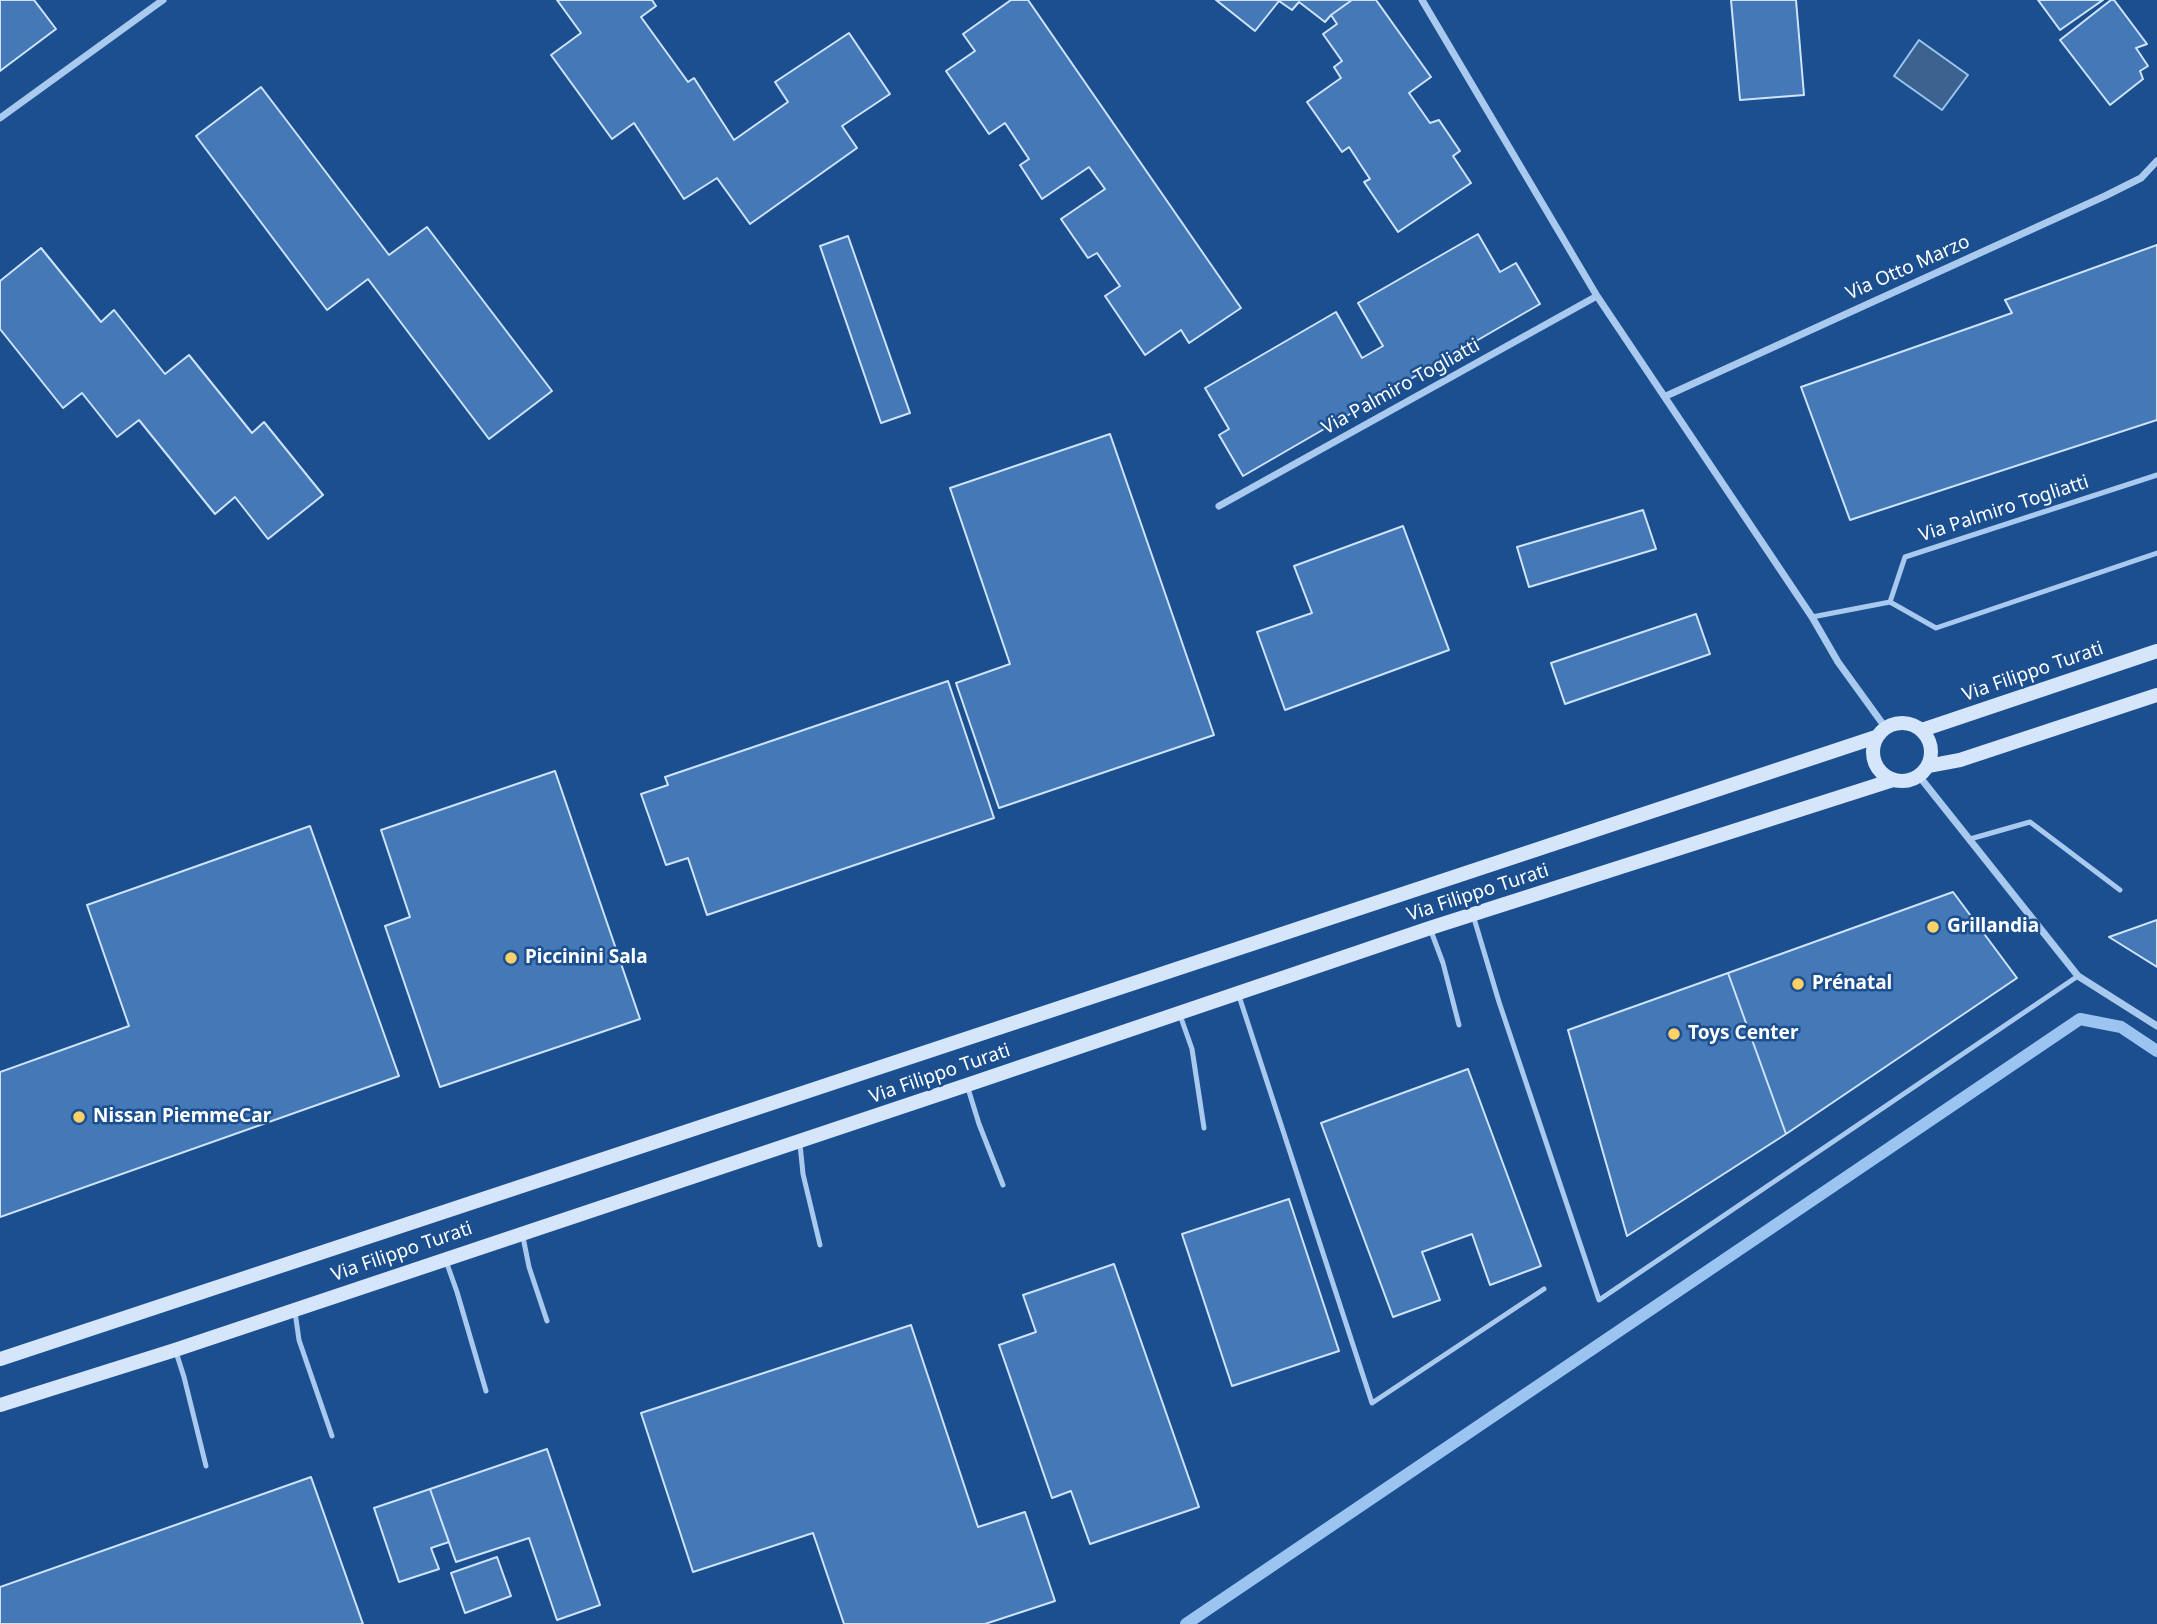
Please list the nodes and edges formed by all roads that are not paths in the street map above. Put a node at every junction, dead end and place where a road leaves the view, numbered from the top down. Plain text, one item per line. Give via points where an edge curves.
1 (163, 0) edge
2 (1422, 0) edge
3 (0, 118) edge
4 (2157, 161) edge
5 (1597, 296) junction
6 (1666, 396) junction
7 (2157, 475) edge
8 (1219, 506) dead end
9 (2157, 554) edge
10 (1890, 602) junction
11 (1812, 617) junction
12 (2157, 651) edge
13 (2157, 695) edge
14 (1922, 730) junction
15 (1880, 732) junction
16 (1924, 771) junction
17 (1894, 780) junction
18 (1970, 839) junction
19 (2120, 890) dead end
20 (1473, 915) junction
21 (1430, 928) junction
22 (2078, 976) junction
23 (1238, 993) junction
24 (1180, 1013) junction
25 (1459, 1026) dead end
26 (2157, 1026) edge
27 (967, 1085) junction
28 (1204, 1128) dead end
29 (799, 1141) junction
30 (1003, 1185) dead end
31 (522, 1232) junction
32 (820, 1245) dead end
33 (445, 1258) junction
34 (1544, 1289) dead end
35 (295, 1308) junction
36 (547, 1321) dead end
37 (175, 1350) junction
38 (0, 1359) edge
39 (486, 1391) dead end
40 (0, 1405) edge
41 (332, 1436) dead end
42 (206, 1466) dead end

1 - 3 street
2 - 5 street
4 - 6 street, Via Otto Marzo via 2141,178 2105,196
5 - 6 street
5 - 8 street, Via Palmiro Togliatti
6 - 11 street
7 - 10 lane, Via Palmiro Togliatti via 1905,557
9 - 10 lane via 1936,628
10 - 11 lane
11 - 15 street
12 - 14 main road, Via Filippo Turati
13 - 16 main road
14 - 15 main road via 1897,722
14 - 16 main road via 1930,740 1931,754
15 - 17 main road via 1872,750 1874,763
15 - 38 main road, Via Filippo Turati
16 - 17 main road via 1907,781
16 - 18 street
17 - 20 main road, Via Filippo Turati
18 - 19 lane via 2030,822
18 - 22 street
20 - 21 main road, Via Filippo Turati
20 - 22 lane via 1599,1300
21 - 23 main road, Via Filippo Turati
21 - 25 lane
22 - 26 street
23 - 24 main road, Via Filippo Turati
23 - 34 lane via 1372,1403
24 - 27 main road, Via Filippo Turati
24 - 28 lane via 1192,1049
27 - 29 main road, Via Filippo Turati
27 - 30 lane
29 - 31 main road, Via Filippo Turati
29 - 32 lane
31 - 33 main road, Via Filippo Turati
31 - 36 lane
33 - 35 main road, Via Filippo Turati
33 - 39 lane
35 - 37 main road, Via Filippo Turati
35 - 41 lane via 299,1340
37 - 40 main road, Via Filippo Turati
37 - 42 lane

